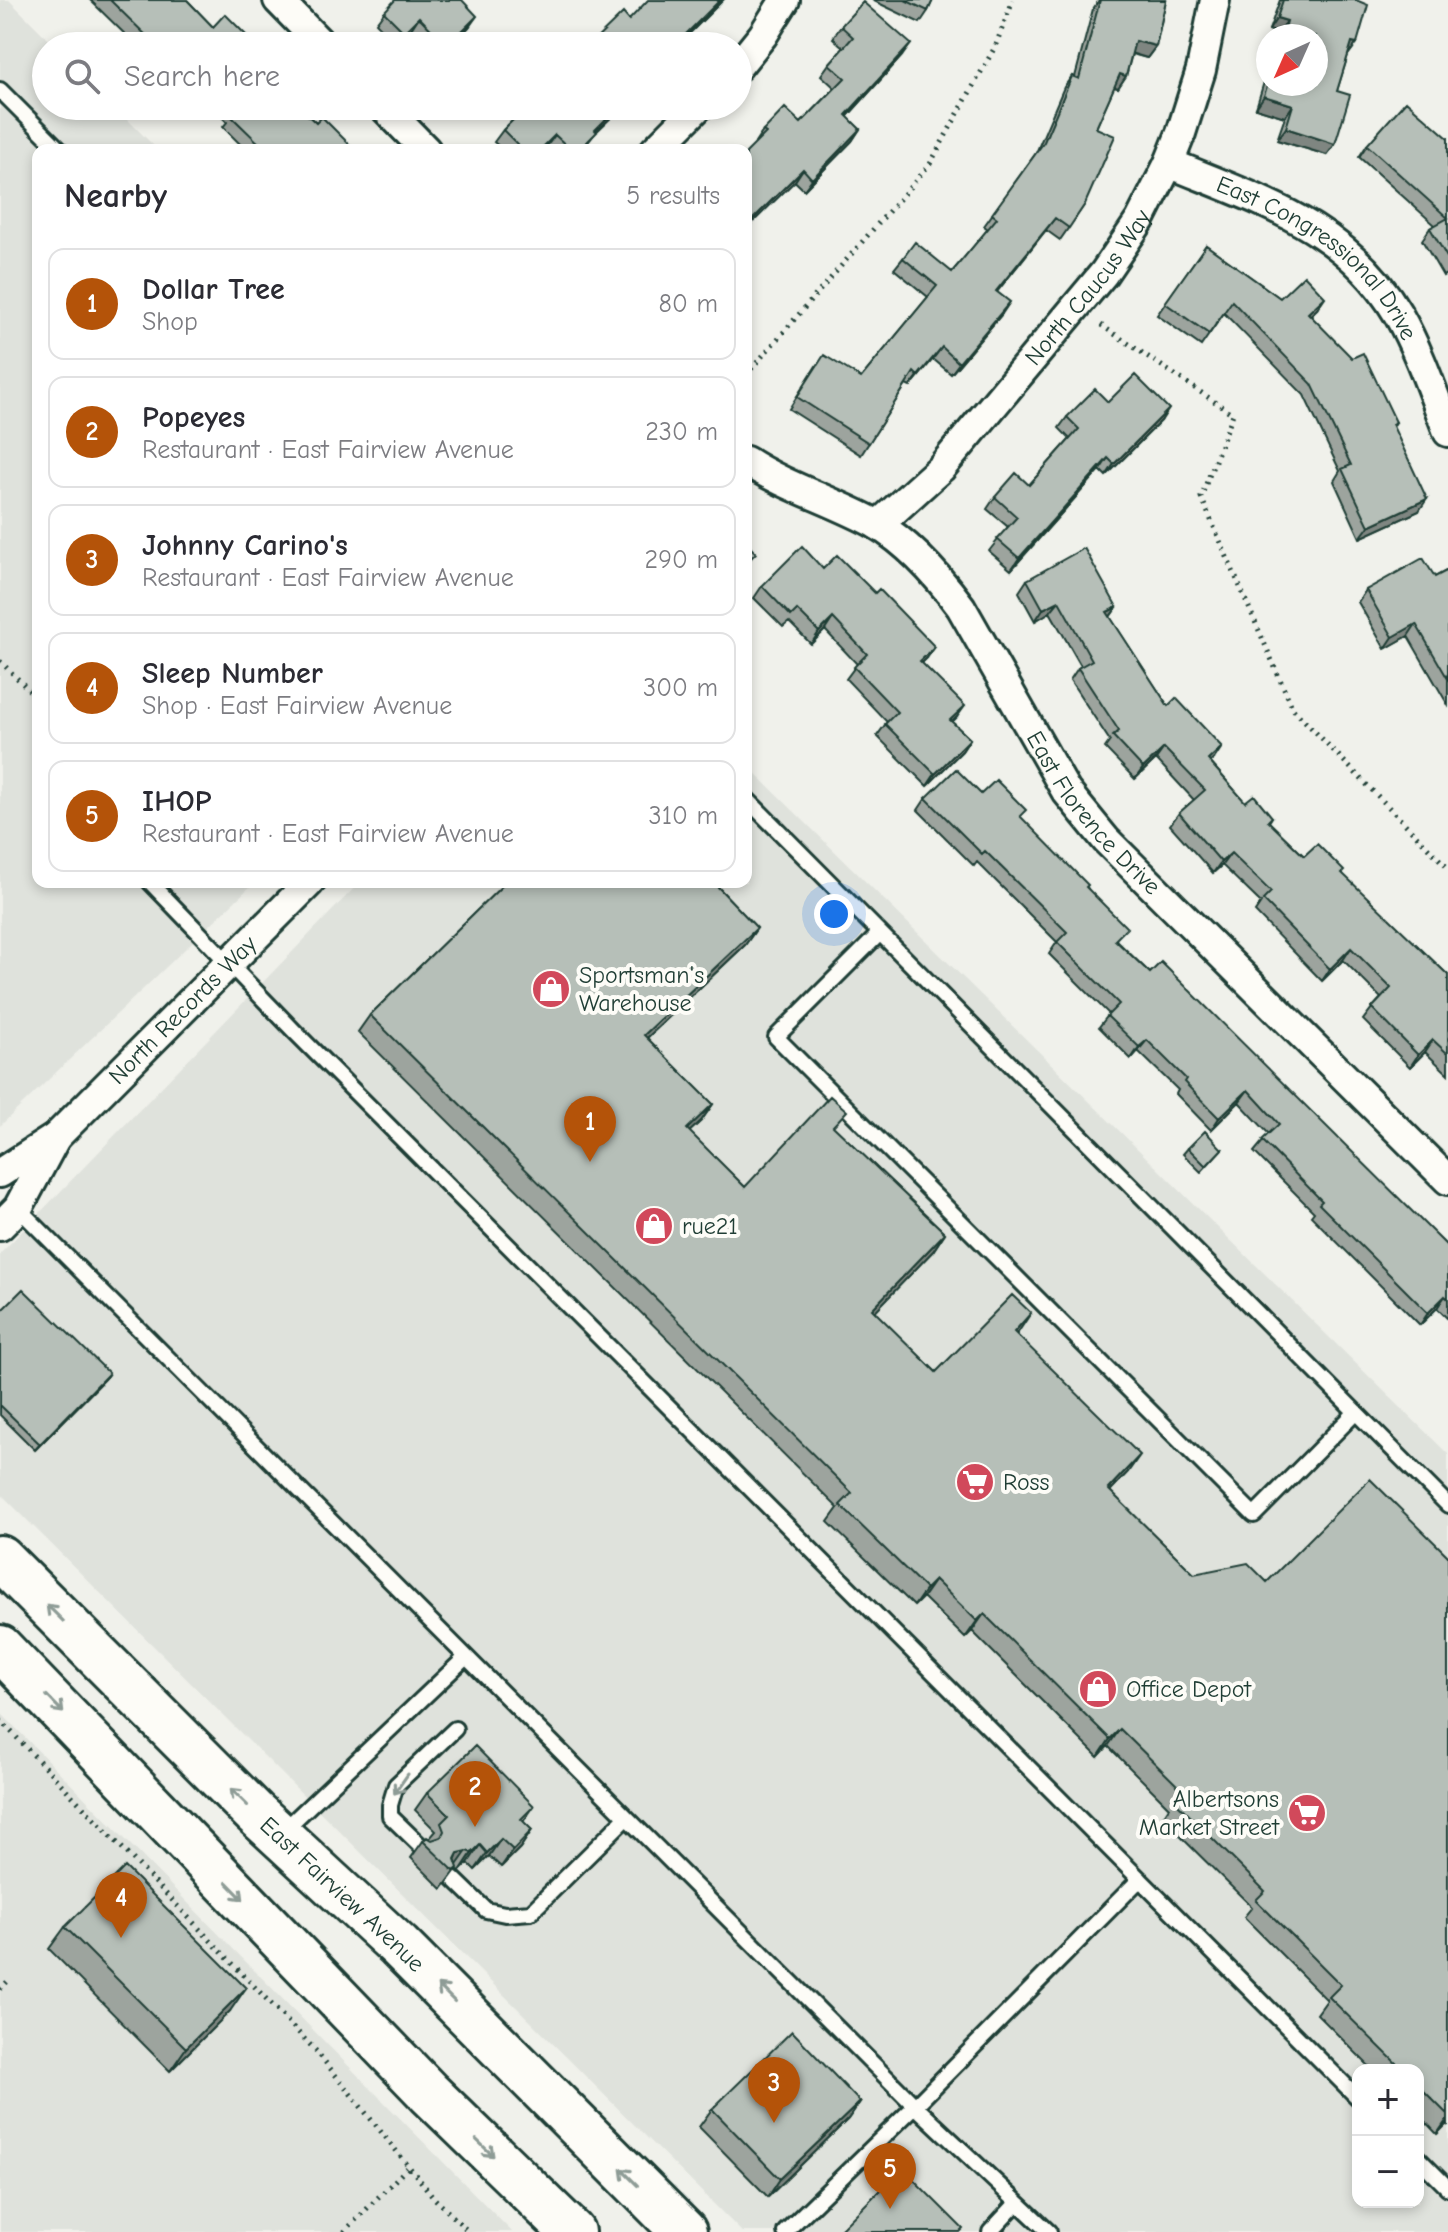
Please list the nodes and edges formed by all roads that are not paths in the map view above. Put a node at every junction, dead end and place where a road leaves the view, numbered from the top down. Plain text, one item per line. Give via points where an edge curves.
1 (785, 0) edge
2 (1215, 0) edge
3 (293, 5) edge
4 (313, 32) edge
5 (752, 49) edge
6 (0, 90) edge
7 (397, 120) edge
8 (685, 120) edge
9 (54, 144) edge
10 (420, 144) edge
11 (661, 144) edge
12 (1169, 163) junction
13 (1448, 432) edge
14 (752, 464) edge
15 (878, 525) junction
16 (752, 804) edge
17 (156, 888) edge
18 (304, 888) edge
19 (880, 933) junction
20 (228, 964) junction
21 (56, 1137) junction
22 (0, 1173) edge
23 (1448, 1180) edge
24 (9, 1217) edge
25 (1356, 1412) junction
26 (1448, 1505) edge
27 (0, 1558) edge
28 (0, 1648) edge
29 (466, 1657) junction
30 (455, 1729) dead end
31 (626, 1818) junction
32 (279, 1835) junction
33 (422, 1847) edge
34 (453, 1878) edge
35 (1140, 1879) junction
36 (1352, 2092) edge
37 (915, 2106) junction
38 (1424, 2164) edge
39 (1448, 2188) edge
40 (1017, 2203) junction
41 (572, 2232) edge
42 (684, 2232) edge
43 (785, 2232) edge
44 (990, 2232) edge
45 (1049, 2232) edge

1 - 5 street
2 - 12 street, North Caucus Way via 1201,70
3 - 4 street
6 - 9 lane
7 - 10 street
8 - 11 street
12 - 13 street, East Congressional Drive via 1295,217 1353,257 1398,313
12 - 15 street, North Caucus Way via 1140,220 1104,273 941,468
14 - 15 street, East Florence Drive
15 - 23 street, East Florence Drive via 932,571 961,607 1066,791 1106,840
16 - 19 lane
17 - 20 lane
18 - 20 street, North Records Way
19 - 25 lane
19 - 25 lane via 776,1037 1254,1515
20 - 21 street, North Records Way
20 - 35 lane
21 - 22 street, North Records Way
21 - 24 street, North Records Way
24 - 29 lane
25 - 26 lane
32 -> 27 main road, East Fairview Avenue
28 -> 41 main road via 429,2093
29 - 31 lane
29 - 32 lane
30 -> 33 lane via 396,1785 390,1805 390,1816
31 - 34 lane via 531,1912 486,1910
31 - 37 lane
42 -> 32 main road, East Fairview Avenue via 399,1946
35 - 36 lane
35 - 37 lane
37 - 40 lane
37 - 43 lane
38 - 39 lane
40 - 44 lane
40 - 45 lane

